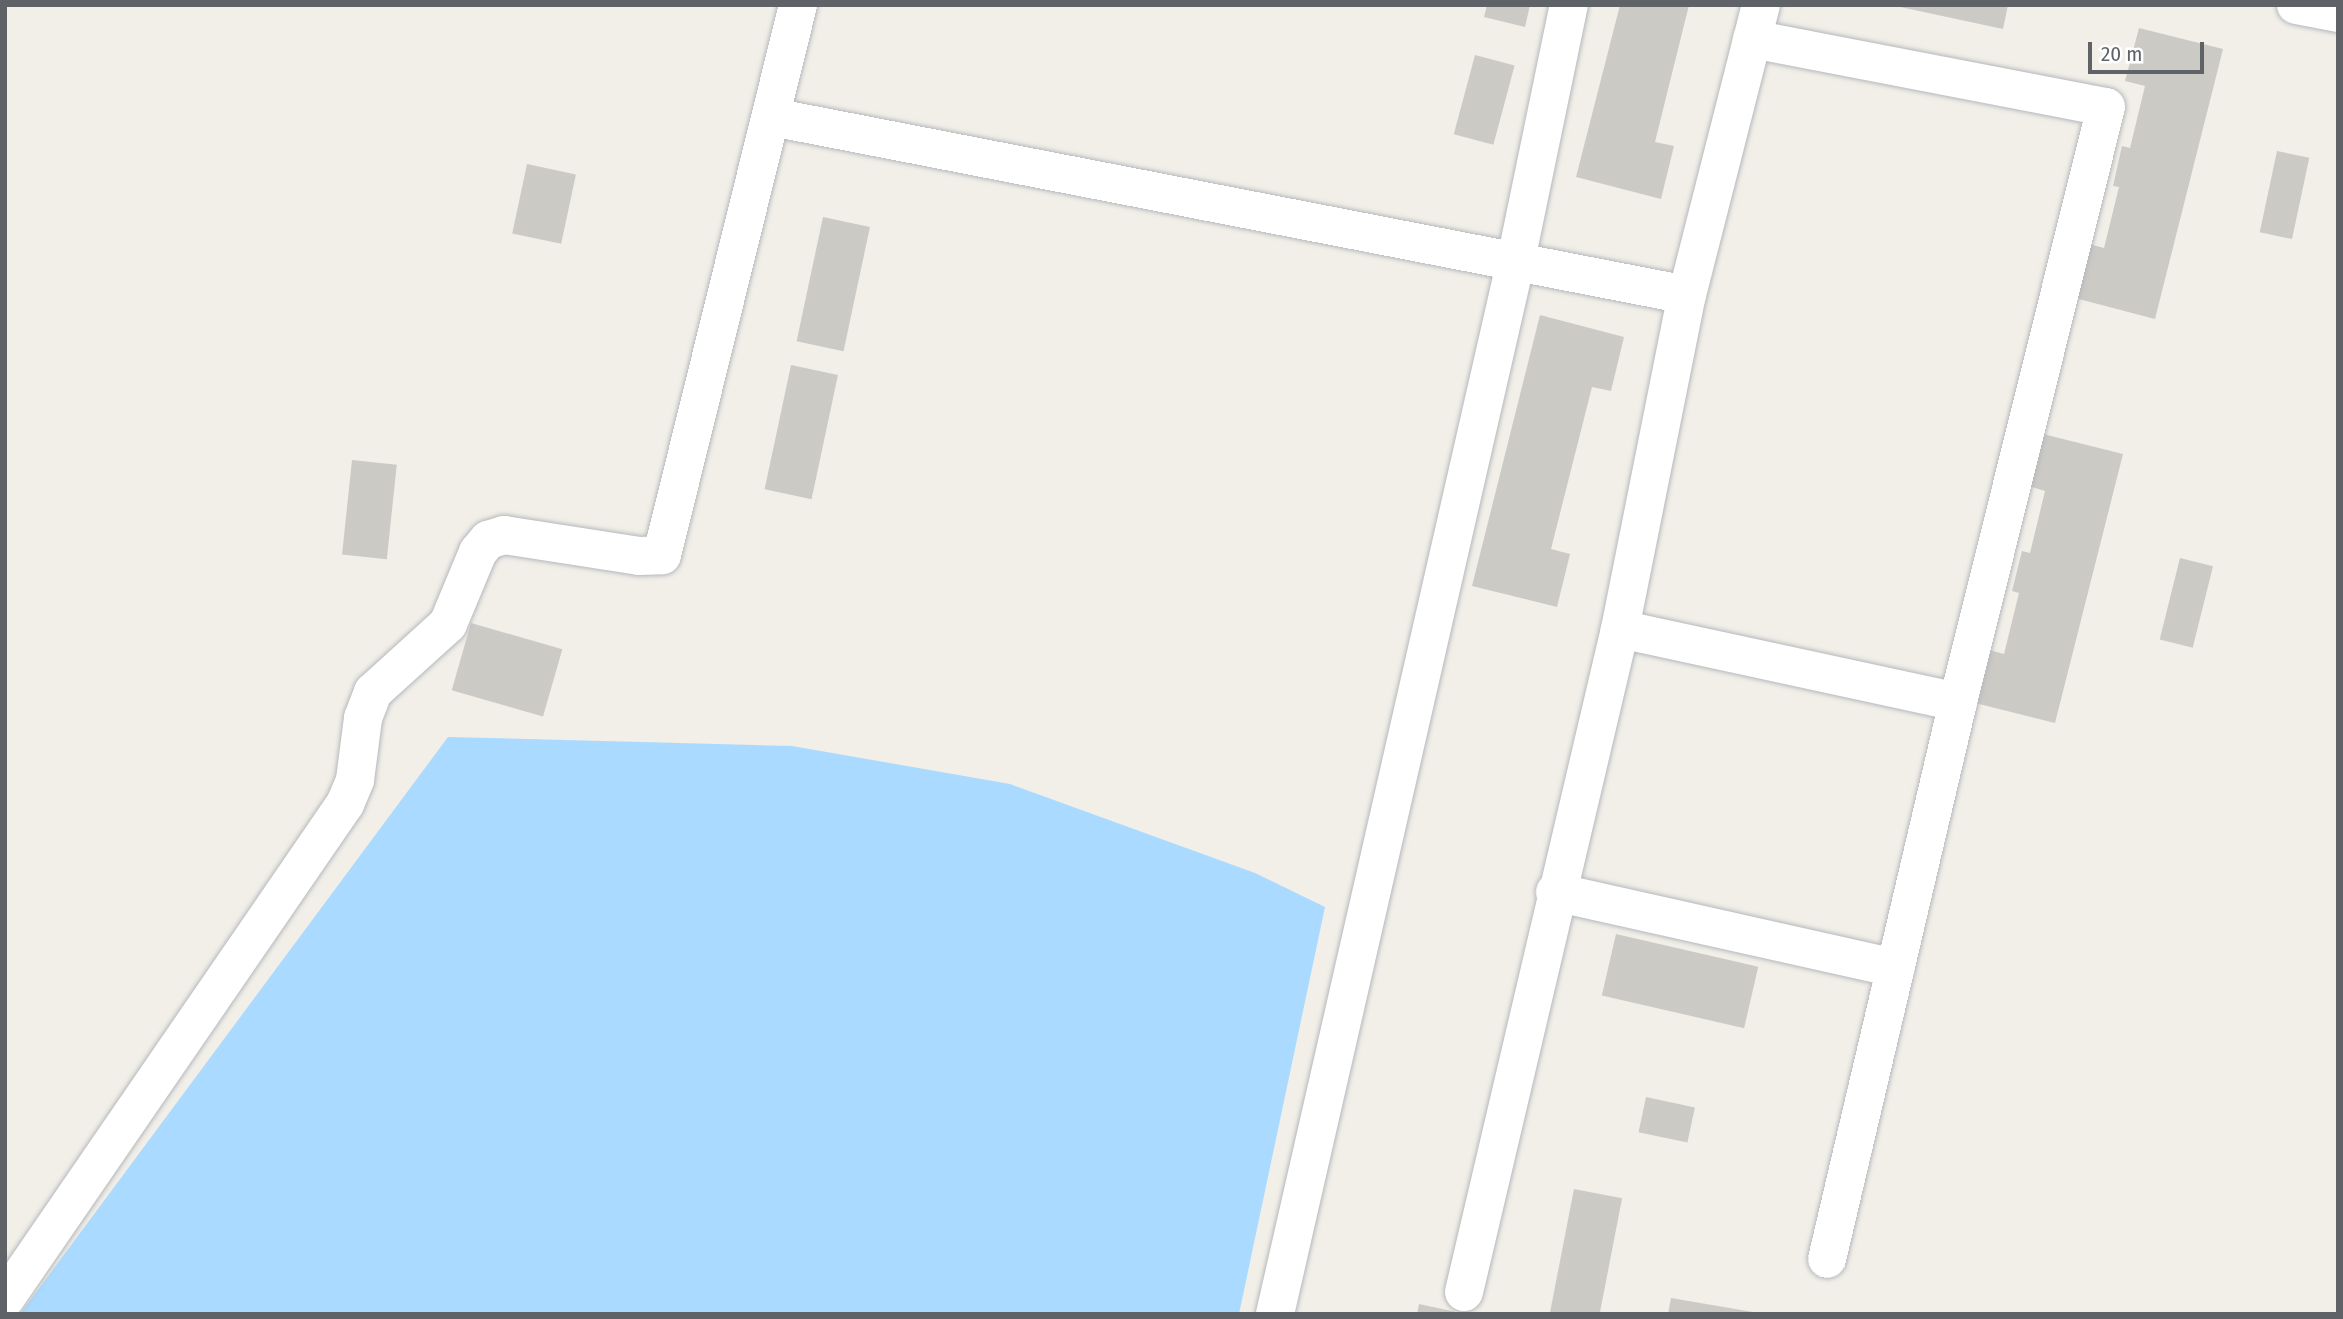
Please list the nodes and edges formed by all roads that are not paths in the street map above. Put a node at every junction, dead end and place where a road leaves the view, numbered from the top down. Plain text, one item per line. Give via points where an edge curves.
1 (798, 5) edge
2 (1569, 5) edge
3 (2296, 5) edge
4 (2338, 13) edge
5 (1757, 22) edge
6 (772, 117) junction
7 (1516, 260) junction
8 (1687, 295) junction
9 (1620, 629) junction
10 (1958, 702) junction
11 (1555, 892) junction
12 (1896, 968) junction
13 (1827, 1259) dead end
14 (1464, 1292) dead end
15 (5, 1299) edge
16 (1275, 1314) edge

1 - 6 lane
2 - 7 lane
3 - 4 lane
5 - 8 lane
5 - 10 lane via 2106,107
6 - 7 lane
6 - 15 lane via 662,555 639,556 504,535 488,540 478,552 448,624 373,692 363,718 355,780 345,804
7 - 8 lane
7 - 16 lane
8 - 9 lane
9 - 10 lane
9 - 11 lane
10 - 12 lane
11 - 12 lane
11 - 14 lane
12 - 13 lane

